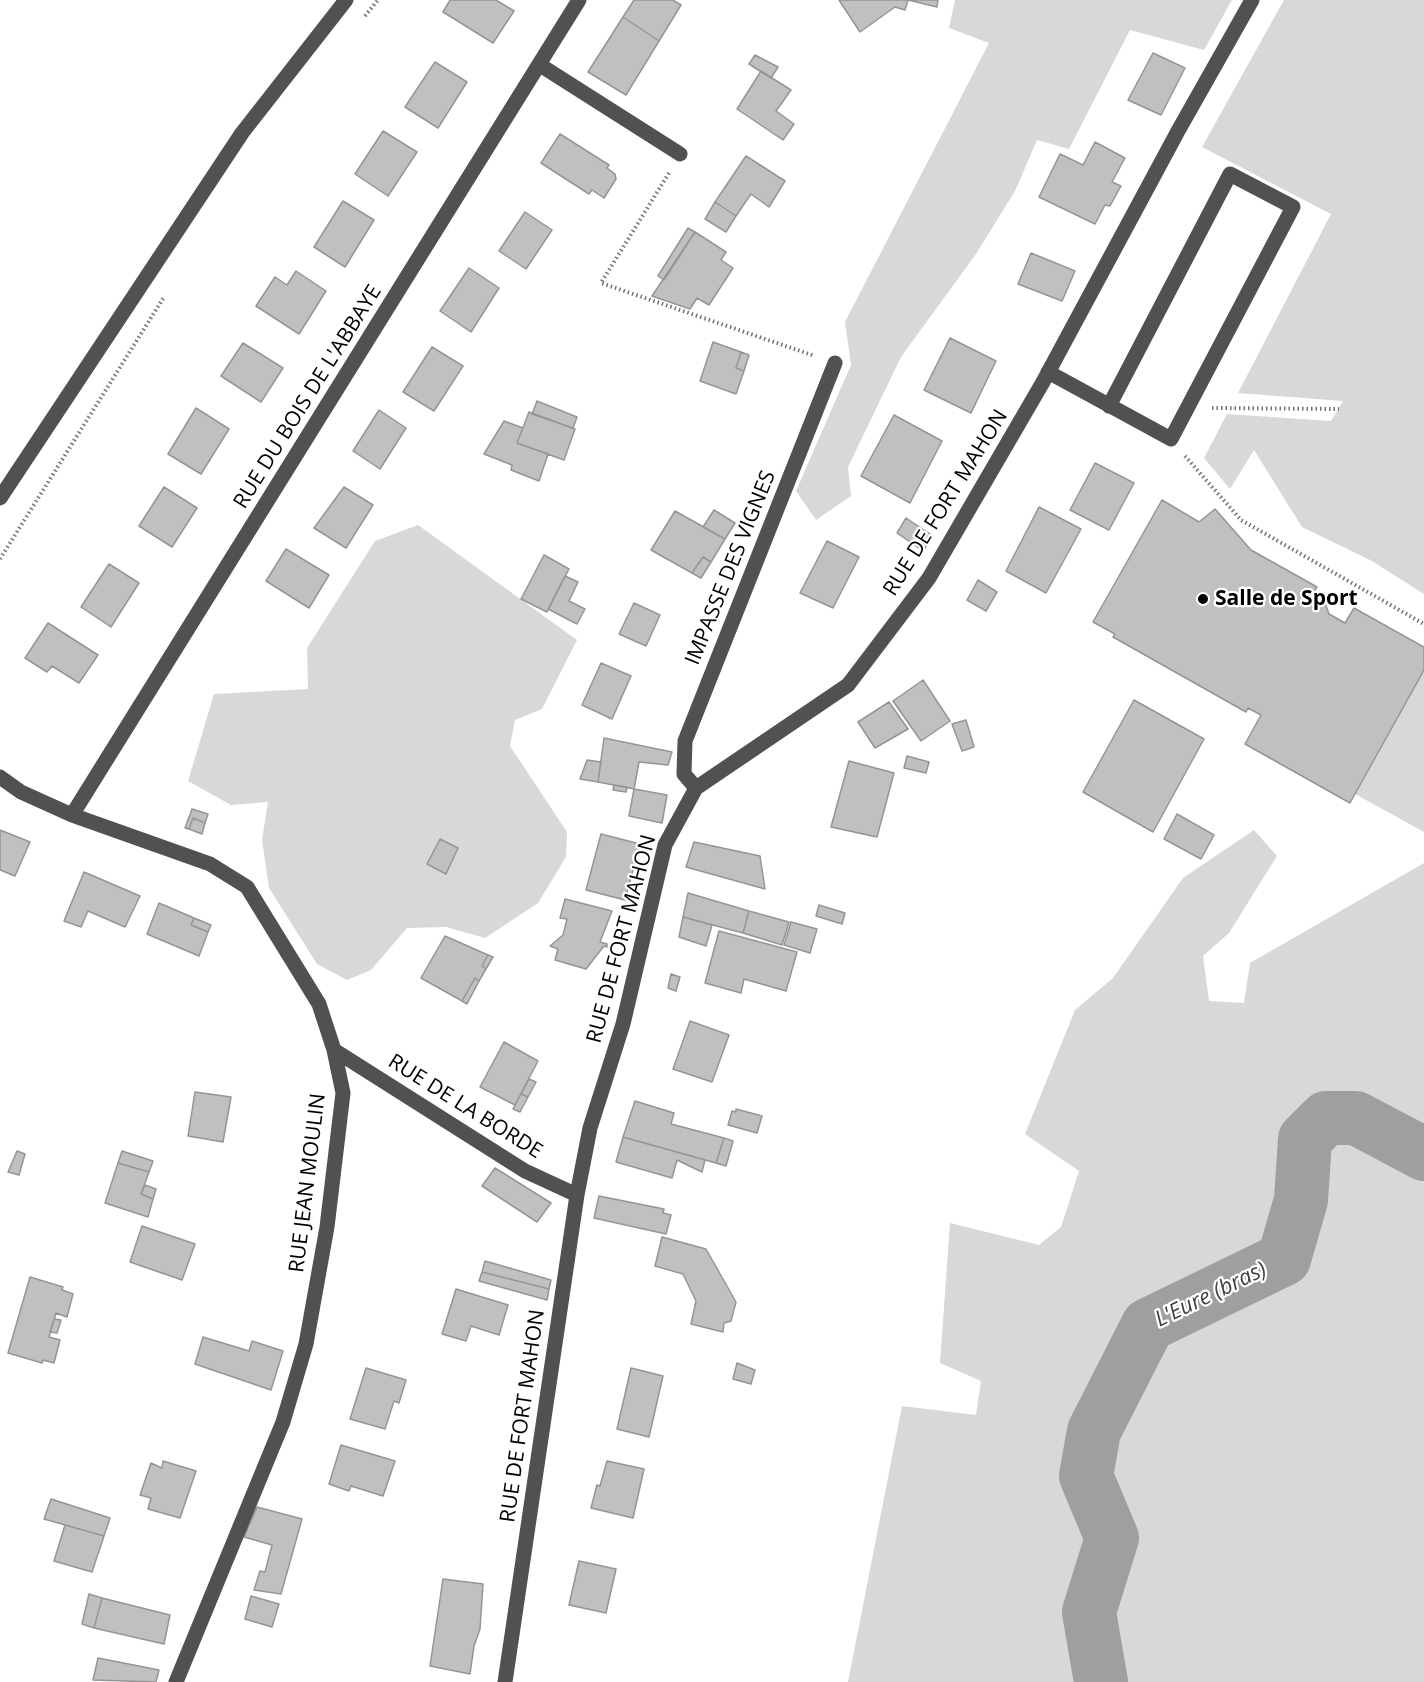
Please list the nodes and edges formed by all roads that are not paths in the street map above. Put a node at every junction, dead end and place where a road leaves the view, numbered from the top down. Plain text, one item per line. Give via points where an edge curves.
1 (346, 0) edge
2 (579, 0) edge
3 (1252, 0) edge
4 (540, 65) junction
5 (680, 154) road end
6 (835, 363) road end
7 (1048, 372) junction
8 (1109, 405) junction
9 (0, 498) edge
10 (0, 777) edge
11 (696, 788) junction
12 (72, 815) junction
13 (334, 1050) junction
14 (577, 1196) junction
15 (177, 1682) edge
16 (505, 1682) edge

1 - 9 street via 242,133
2 - 4 street, RUE DU BOIS DE L'ABBAYE
3 - 7 street, RUE DE FORT MAHON
4 - 5 street
4 - 12 street, RUE DU BOIS DE L'ABBAYE
6 - 11 street, IMPASSE DES VIGNES via 685,741 684,774
7 - 8 street
7 - 11 street, RUE DE FORT MAHON via 929,578 848,685
8 - 8 street via 1171,439 1293,207 1230,174
10 - 12 street, RUE JEAN MOULIN via 21,792
11 - 14 street, RUE DE FORT MAHON via 665,845 623,1024 590,1128
12 - 13 street, RUE JEAN MOULIN via 210,864 247,887 319,1004
13 - 14 street, RUE DE LA BORDE via 525,1171
13 - 15 street, RUE JEAN MOULIN via 343,1094 327,1227 306,1344 283,1422
14 - 16 street, RUE DE FORT MAHON

